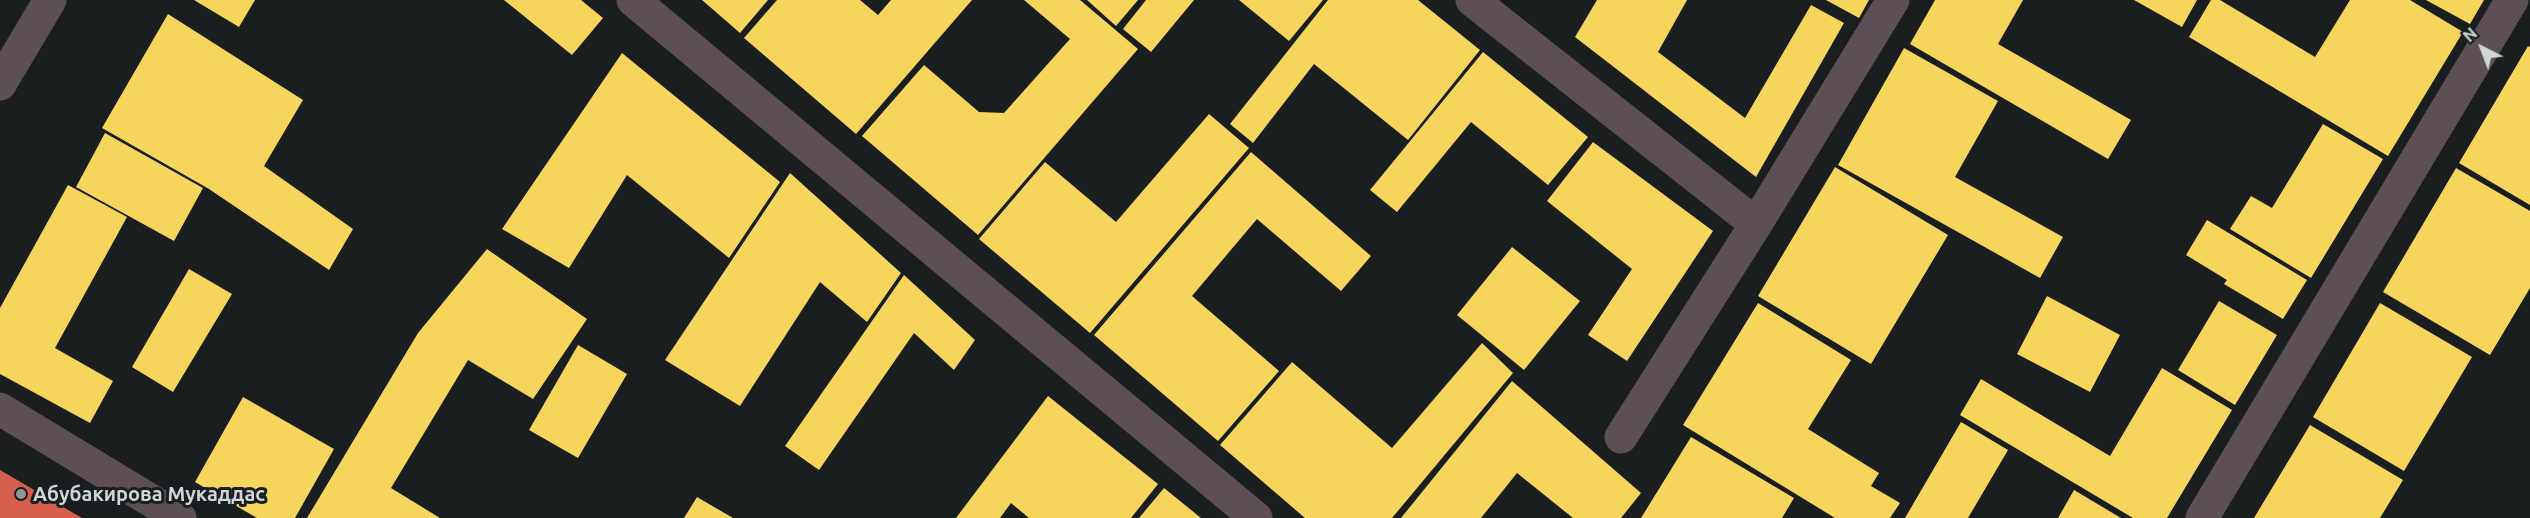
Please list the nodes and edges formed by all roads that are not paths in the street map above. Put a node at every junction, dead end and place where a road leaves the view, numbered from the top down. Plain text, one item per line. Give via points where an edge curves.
1 (50, 0) edge
2 (633, 0) edge
3 (1472, 0) edge
4 (1893, 0) edge
5 (2512, 0) edge
6 (0, 84) edge
7 (1756, 224) junction
8 (0, 409) edge
9 (1621, 437) dead end
10 (180, 518) edge
11 (1256, 518) edge
12 (2202, 518) edge

1 - 6 street
2 - 11 street
3 - 7 street
4 - 7 street
5 - 12 street
7 - 9 street
8 - 10 street

